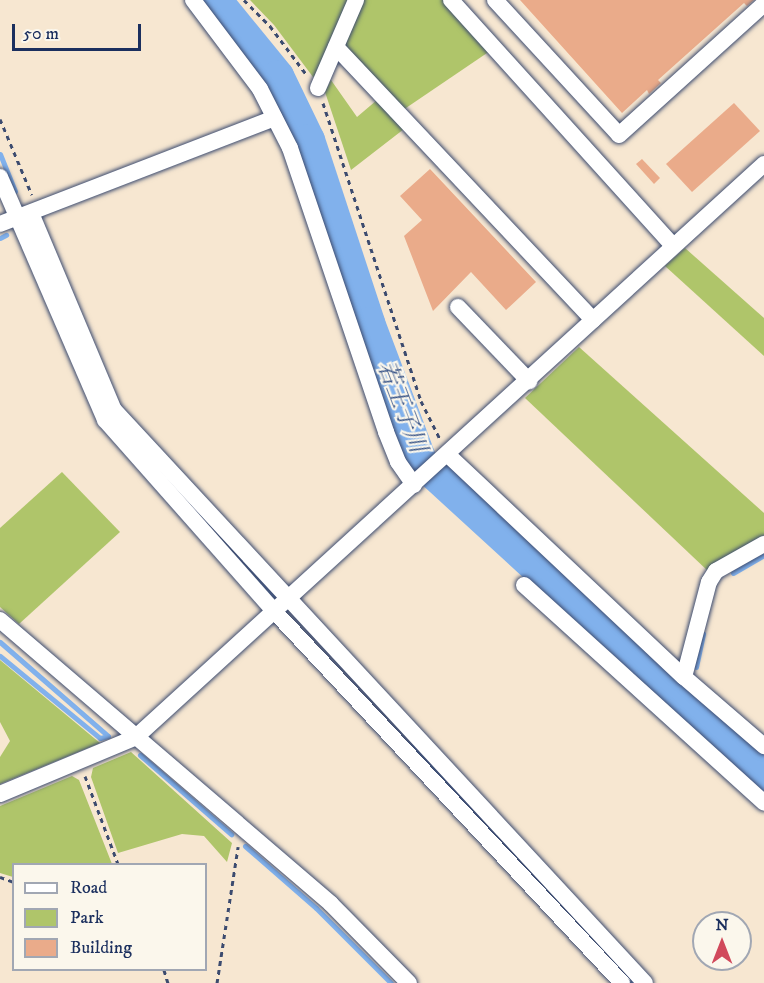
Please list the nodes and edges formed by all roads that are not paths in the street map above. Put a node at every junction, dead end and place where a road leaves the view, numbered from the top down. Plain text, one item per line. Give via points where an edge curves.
1 (193, 0) edge
2 (356, 0) edge
3 (452, 0) edge
4 (495, 0) edge
5 (764, 4) edge
6 (336, 47) junction
7 (318, 88) road end
8 (274, 118) junction
9 (764, 164) edge
10 (0, 177) edge
11 (28, 214) junction
12 (0, 224) edge
13 (674, 246) junction
14 (458, 307) dead end
15 (593, 320) junction
16 (529, 381) junction
17 (445, 456) junction
18 (417, 482) junction
19 (764, 544) edge
20 (524, 585) dead end
21 (290, 599) junction
22 (275, 612) junction
23 (0, 620) edge
24 (684, 677) junction
25 (136, 737) junction
26 (764, 746) edge
27 (0, 794) edge
28 (764, 803) edge
29 (409, 983) edge
30 (622, 983) edge
31 (645, 983) edge

1 - 8 street via 235,52
2 - 6 street
3 - 13 street
4 - 5 street via 619,135
6 - 7 street
6 - 15 street
8 - 11 street
8 - 18 street via 290,148 386,432 398,462
9 - 13 street
10 - 11 street
11 - 12 street
11 - 21 street via 114,410
11 - 22 street via 105,420
13 - 15 street
14 - 16 street
15 - 16 street
16 - 17 street
17 - 18 street
17 - 24 street
18 - 21 street
19 - 24 street via 716,571 709,582
20 - 28 street
21 - 22 street
21 - 31 street
22 - 25 street
22 - 30 street
23 - 25 street
24 - 26 street
25 - 27 street
25 - 29 street via 331,903

